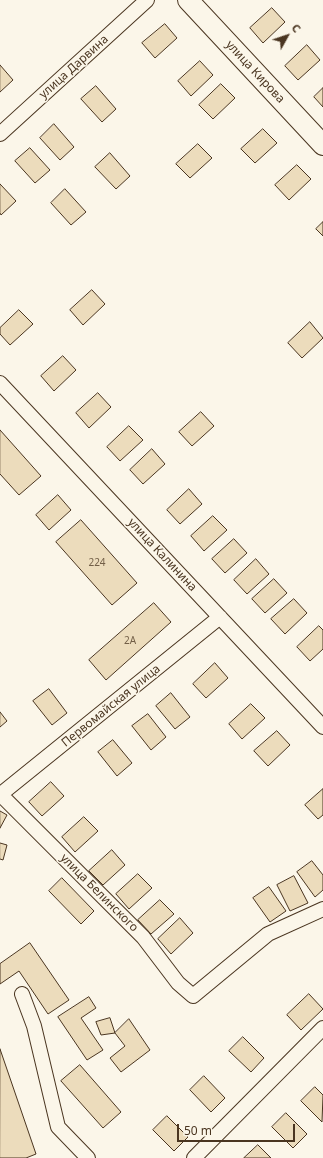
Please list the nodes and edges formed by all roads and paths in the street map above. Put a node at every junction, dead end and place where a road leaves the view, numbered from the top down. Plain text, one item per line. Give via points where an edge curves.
1 (148, 0) edge
2 (188, 0) edge
3 (0, 134) edge
4 (323, 145) edge
5 (0, 383) edge
6 (220, 617) junction
7 (323, 727) edge
8 (1, 794) edge
9 (323, 909) edge
10 (22, 994) dead end
11 (323, 1028) edge
12 (88, 1158) edge
13 (194, 1158) edge

1 - 3 street, улица Дарвина
2 - 4 street, улица Кирова
5 - 6 street, улица Калинина
6 - 7 street, улица Калинина
6 - 8 street, Первомайская улица
8 - 9 street, улица Белинского via 142,937 178,983 193,996 268,934
10 - 12 street via 34,1026 58,1127
11 - 13 street

